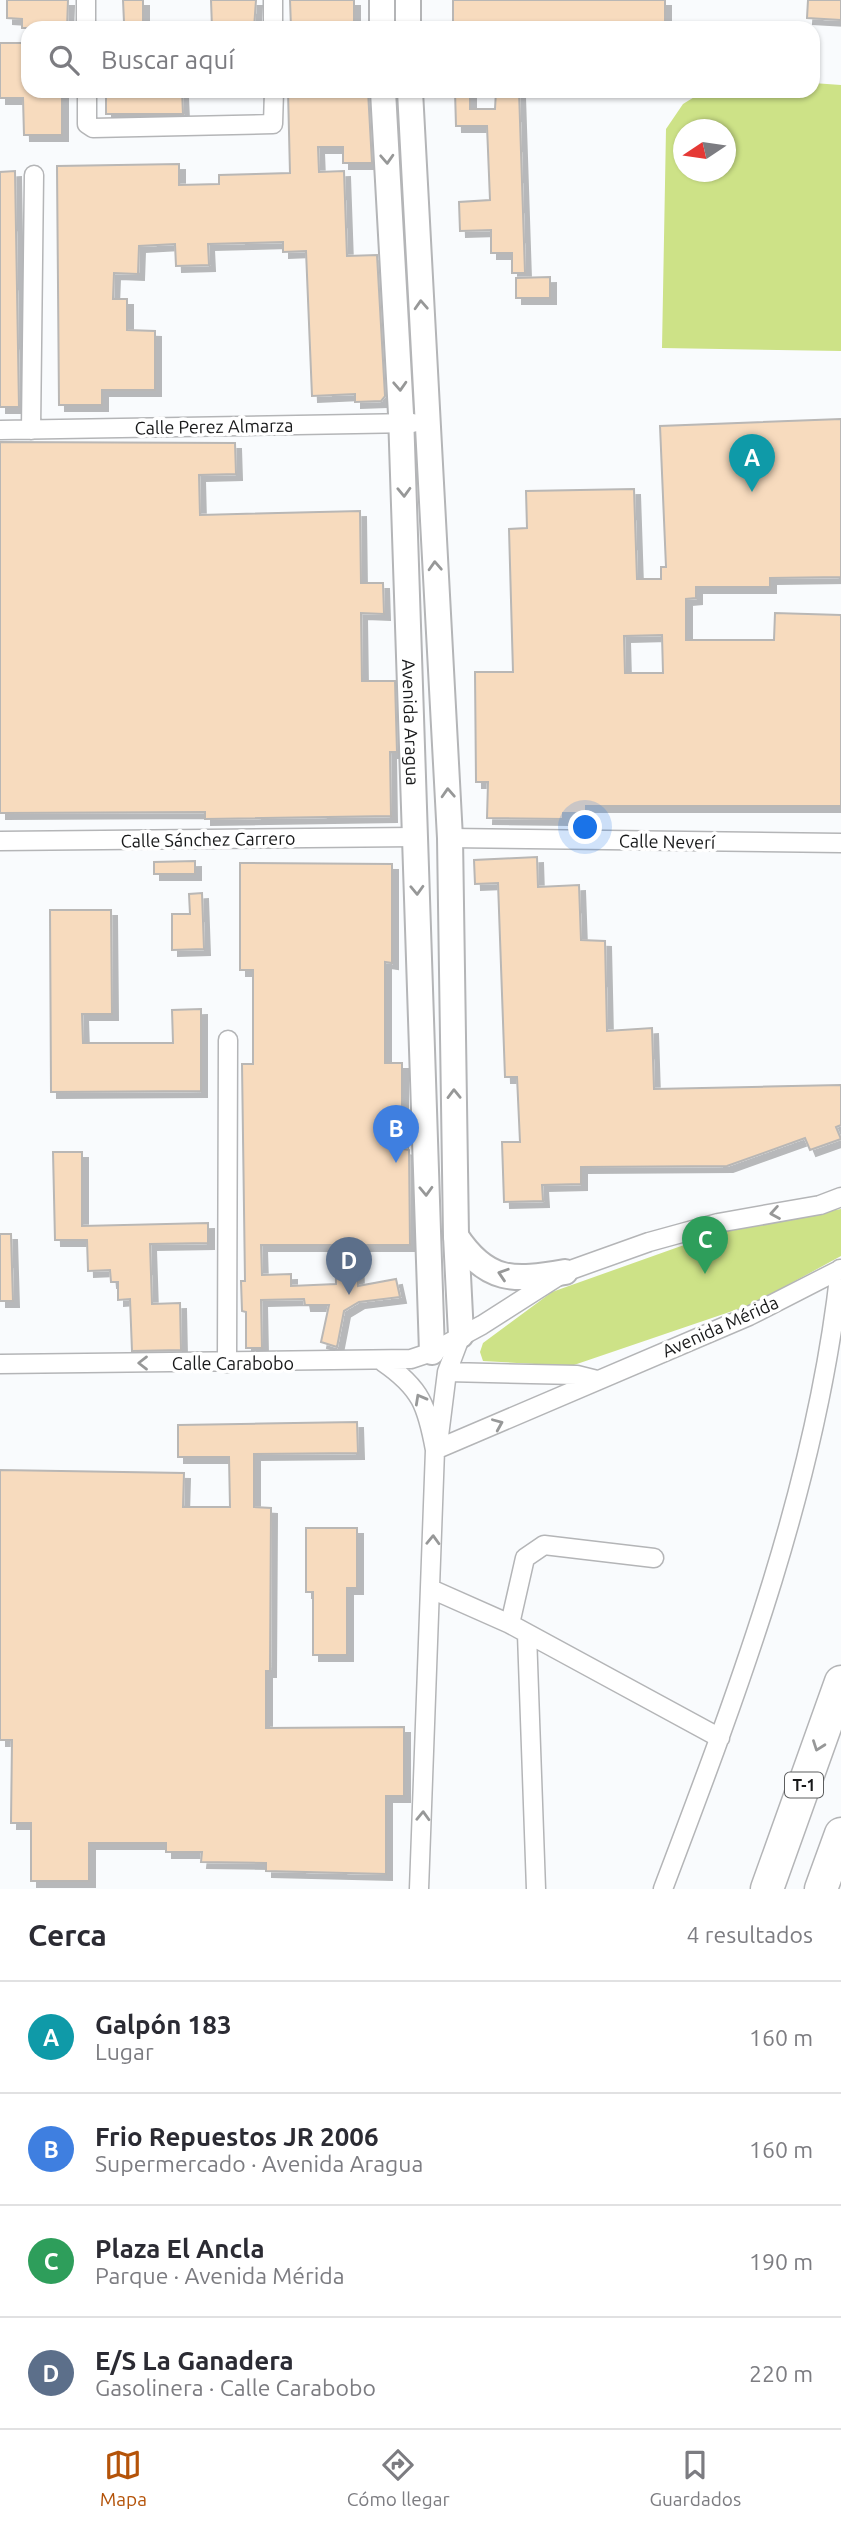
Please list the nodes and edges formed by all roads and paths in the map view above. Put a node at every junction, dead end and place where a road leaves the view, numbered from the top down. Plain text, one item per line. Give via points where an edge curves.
1 (86, 0) edge
2 (273, 0) edge
3 (382, 0) edge
4 (408, 0) edge
5 (86, 21) edge
6 (273, 21) edge
7 (382, 21) edge
8 (408, 21) edge
9 (87, 98) edge
10 (274, 98) edge
11 (383, 98) edge
12 (410, 98) edge
13 (34, 175) dead end
14 (428, 422) junction
15 (401, 423) junction
16 (0, 430) edge
17 (31, 430) junction
18 (416, 837) junction
19 (450, 838) junction
20 (0, 841) edge
21 (841, 843) edge
22 (228, 1040) dead end
23 (841, 1197) edge
24 (456, 1236) junction
25 (841, 1269) edge
26 (565, 1272) junction
27 (461, 1335) junction
28 (432, 1352) junction
29 (383, 1362) junction
30 (227, 1363) junction
31 (0, 1364) edge
32 (447, 1372) junction
33 (597, 1380) junction
34 (436, 1450) junction
35 (654, 1558) dead end
36 (431, 1589) junction
37 (510, 1624) junction
38 (527, 1634) junction
39 (841, 1682) edge
40 (720, 1738) junction
41 (841, 1834) edge
42 (419, 1889) edge
43 (536, 1889) edge
44 (663, 1889) edge
45 (767, 1889) edge
46 (821, 1889) edge

1 - 5 street
2 - 6 street
3 - 7 street
4 - 8 street
9 - 10 street via 87,124 93,128 274,122
11 -> 15 street, Avenida Aragua
14 -> 12 street, Avenida Aragua
13 - 17 street
14 - 15 street, Calle Perez Almarza
19 -> 14 street, Avenida Aragua
15 - 17 street, Calle Perez Almarza
15 -> 18 street, Avenida Aragua
16 - 17 street, Calle Perez Almarza
18 - 20 street, Calle Sánchez Carrero
18 -> 28 street, Avenida Aragua
19 - 21 street, Calle Neverí
24 -> 19 street, Avenida Aragua
22 - 30 street
23 -> 26 street via 718,1223
26 -> 24 street via 520,1280 492,1271 470,1258
24 - 27 street, Avenida Aragua
25 - 33 street, Avenida Mérida via 748,1316
25 - 40 street via 835,1316 786,1536
26 - 27 street
27 - 28 street, Calle Carabobo
27 - 32 street
28 - 29 street, Calle Carabobo
28 - 32 street
29 - 30 street, Calle Carabobo
34 -> 29 street via 420,1395
30 -> 31 street, Calle Carabobo
32 - 33 street
32 - 34 street
34 -> 33 street, Avenida Mérida
36 -> 34 street
35 - 37 street via 544,1545 525,1558
36 - 37 street
42 -> 36 street
37 - 38 street
38 - 40 street
38 - 43 street
39 -> 45 highway, T-1
40 - 44 street
41 - 46 highway

